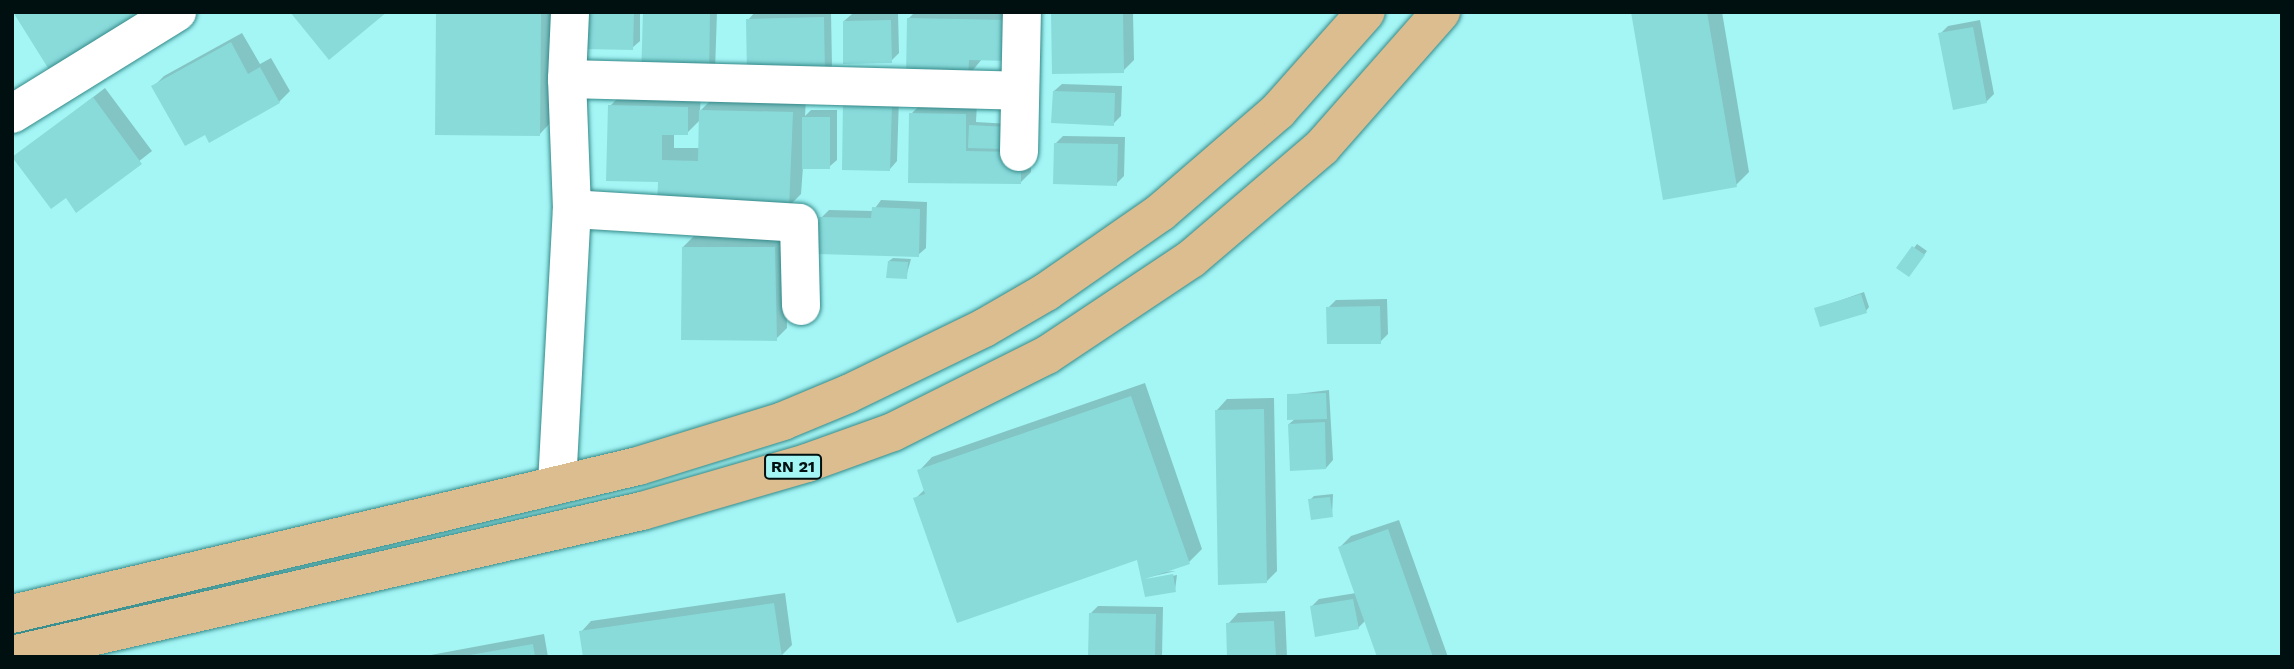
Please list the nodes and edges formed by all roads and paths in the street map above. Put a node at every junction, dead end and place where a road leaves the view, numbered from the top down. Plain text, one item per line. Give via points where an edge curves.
1 (177, 12) edge
2 (570, 12) edge
3 (1022, 12) edge
4 (1366, 12) edge
5 (1441, 12) edge
6 (567, 79) junction
7 (1020, 91) junction
8 (12, 114) edge
9 (1019, 152) dead end
10 (572, 209) junction
11 (801, 306) dead end
12 (557, 484) junction
13 (12, 614) edge
14 (12, 655) edge

1 - 8 street
2 - 6 street
3 - 7 street
4 - 12 main road, RN 21 via 1278,111 1161,212 995,322 783,422 638,466
5 - 14 main road, RN 21 via 1322,147 1191,260 1047,355 893,432 642,511
6 - 7 street
6 - 10 street
7 - 9 street
10 - 11 street via 799,223
10 - 12 street
12 - 13 main road, RN 21

